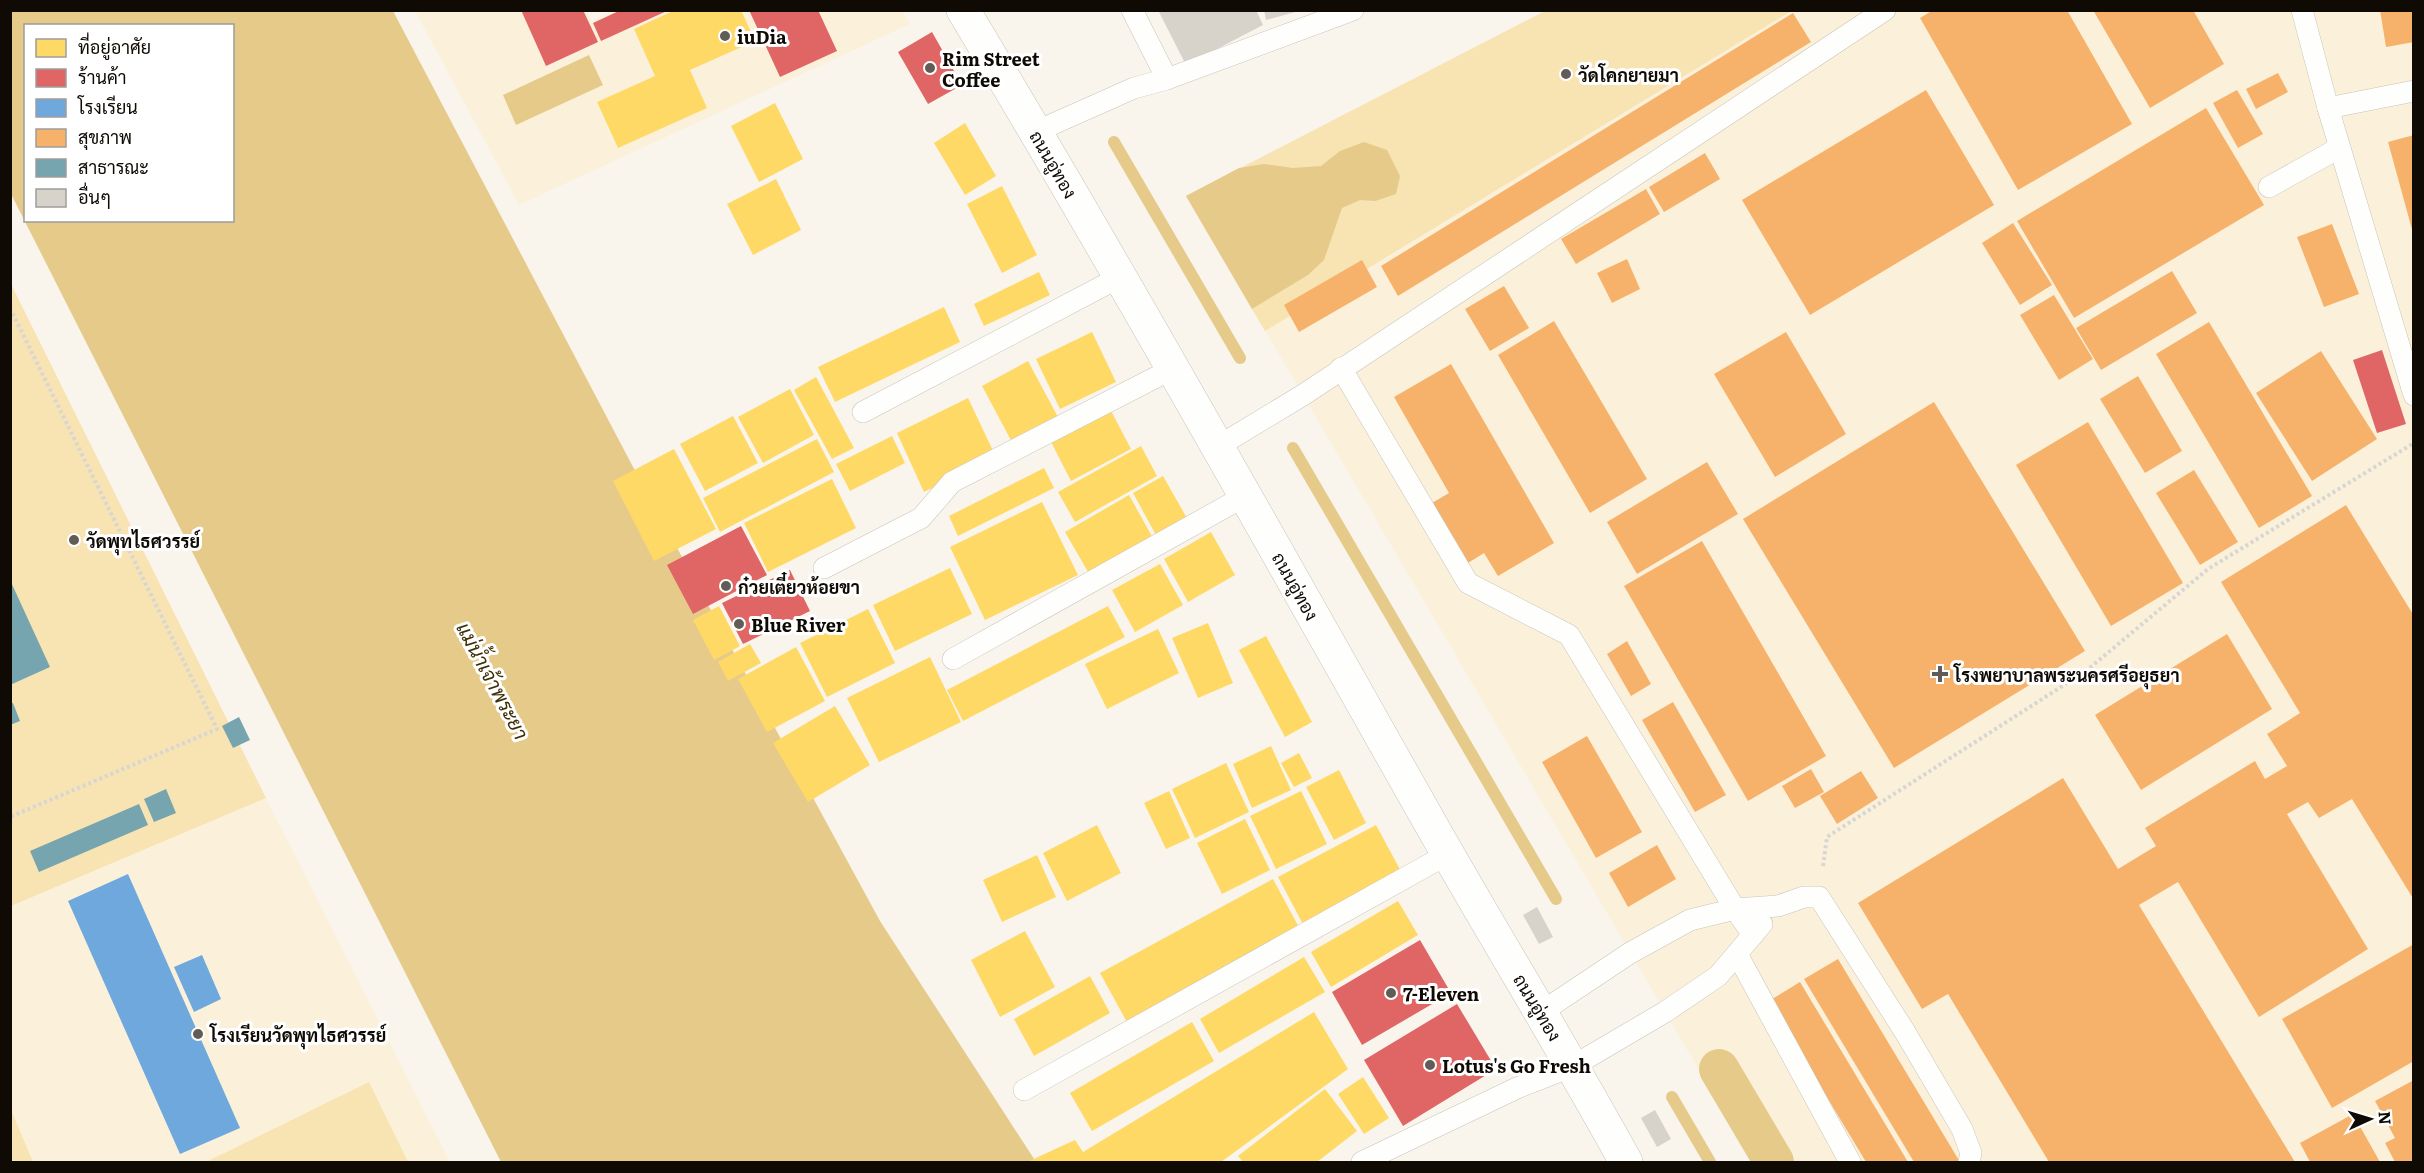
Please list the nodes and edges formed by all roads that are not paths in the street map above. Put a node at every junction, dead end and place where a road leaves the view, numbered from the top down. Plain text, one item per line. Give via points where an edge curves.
1 (963, 10) edge
2 (1132, 10) edge
3 (1353, 10) edge
4 (1885, 10) edge
5 (2302, 10) edge
6 (1167, 79) junction
7 (2414, 91) edge
8 (2328, 108) junction
9 (1035, 132) junction
10 (2339, 148) junction
11 (2269, 187) dead end
12 (1120, 277) junction
13 (1341, 368) junction
14 (1172, 369) junction
15 (2414, 394) edge
16 (863, 412) dead end
17 (1217, 447) junction
18 (1245, 496) junction
19 (824, 568) dead end
20 (953, 659) dead end
21 (1448, 854) junction
22 (1778, 906) junction
23 (1735, 909) junction
24 (1753, 935) junction
25 (1737, 954) junction
26 (1540, 1013) junction
27 (1573, 1066) junction
28 (1024, 1090) dead end
29 (1362, 1162) edge
30 (1626, 1162) edge
31 (1850, 1162) edge
32 (1969, 1162) edge

1 - 9 main road, ถนนอู่ทอง
2 - 6 lane
3 - 6 lane
4 - 13 lane
5 - 8 lane
6 - 9 lane via 1134,88
7 - 8 lane
8 - 10 lane
9 - 12 main road, ถนนอู่ทอง
10 - 11 lane
10 - 15 lane
12 - 14 main road, ถนนอู่ทอง
12 - 16 lane
13 - 17 lane
13 - 23 lane via 1468,583 1569,636
14 - 17 main road, ถนนอู่ทอง
14 - 19 lane via 951,482 921,518
17 - 18 main road, ถนนอู่ทอง
18 - 20 lane
18 - 21 main road, ถนนอู่ทอง
21 - 26 main road, ถนนอู่ทอง
21 - 28 lane
22 - 23 lane
22 - 24 lane
22 - 32 lane via 1804,897 1819,897 1962,1129 1971,1154
23 - 24 lane
23 - 26 lane via 1690,920 1630,953
24 - 25 lane
25 - 27 lane via 1718,976
25 - 31 lane
26 - 27 main road, ถนนอู่ทอง
27 - 29 lane via 1517,1088
27 - 30 main road, ถนนอู่ทอง

